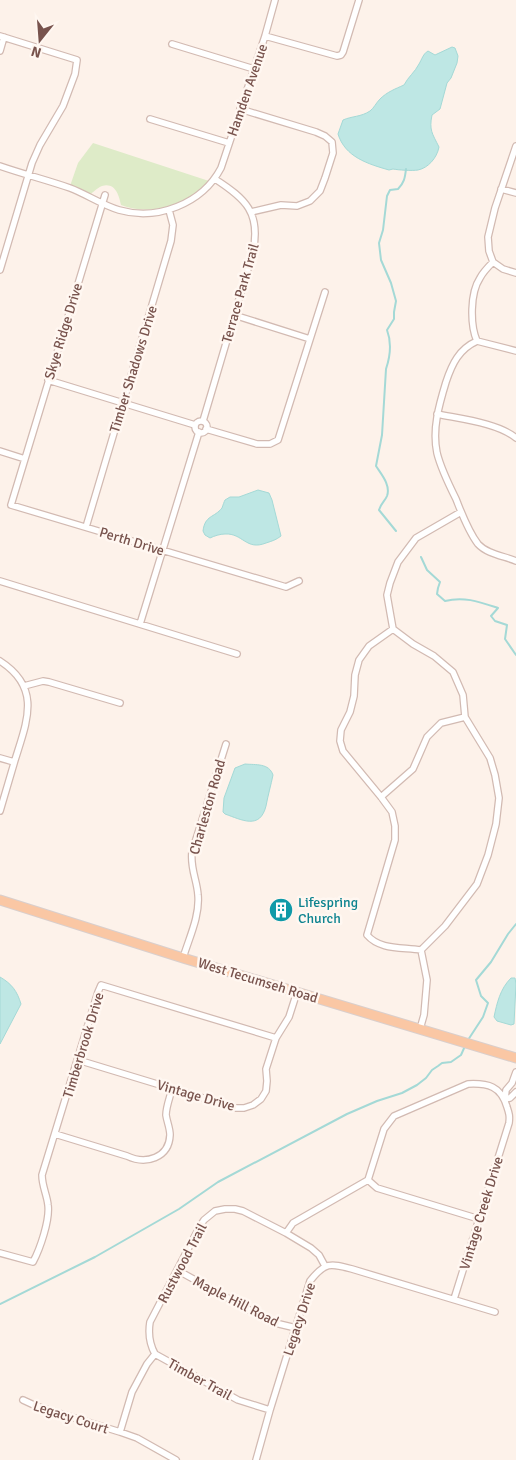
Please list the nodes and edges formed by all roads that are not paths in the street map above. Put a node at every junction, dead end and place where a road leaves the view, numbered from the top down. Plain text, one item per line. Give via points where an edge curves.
1 (275, 0) edge
2 (359, 0) edge
3 (265, 36) junction
4 (2, 37) edge
5 (172, 44) dead end
6 (0, 51) edge
7 (254, 69) junction
8 (240, 109) junction
9 (150, 119) dead end
10 (229, 143) junction
11 (516, 146) edge
12 (0, 166) edge
13 (28, 175) junction
14 (215, 179) junction
15 (501, 189) junction
16 (516, 193) edge
17 (106, 195) dead end
18 (102, 203) junction
19 (169, 210) junction
20 (252, 212) junction
21 (493, 262) junction
22 (0, 270) edge
23 (516, 273) edge
24 (325, 292) dead end
25 (234, 315) junction
26 (310, 338) junction
27 (477, 341) junction
28 (516, 351) edge
29 (48, 380) junction
30 (123, 403) junction
31 (437, 414) junction
32 (203, 421) junction
33 (195, 425) junction
34 (206, 429) junction
35 (199, 432) junction
36 (516, 438) edge
37 (0, 451) edge
38 (25, 459) junction
39 (461, 512) junction
40 (86, 527) junction
41 (163, 550) junction
42 (516, 561) edge
43 (0, 581) edge
44 (298, 581) dead end
45 (140, 624) junction
46 (393, 629) junction
47 (237, 654) dead end
48 (0, 661) edge
49 (24, 686) junction
50 (120, 703) dead end
51 (465, 717) junction
52 (226, 744) dead end
53 (0, 758) edge
54 (14, 762) junction
55 (381, 797) junction
56 (0, 811) edge
57 (0, 900) edge
58 (420, 950) junction
59 (183, 958) junction
60 (298, 992) junction
61 (420, 1029) junction
62 (276, 1038) junction
63 (516, 1058) edge
64 (78, 1060) junction
65 (516, 1072) edge
66 (172, 1089) junction
67 (516, 1092) edge
68 (505, 1099) junction
69 (55, 1134) junction
70 (368, 1180) junction
71 (479, 1219) junction
72 (286, 1233) junction
73 (0, 1253) edge
74 (324, 1266) junction
75 (177, 1270) junction
76 (454, 1299) junction
77 (495, 1312) dead end
78 (296, 1328) junction
79 (155, 1354) junction
80 (23, 1400) dead end
81 (270, 1410) junction
82 (120, 1432) junction
83 (176, 1460) edge
84 (256, 1460) edge

1 - 3 street, Hamden Avenue
2 - 3 street via 341,55
3 - 7 street, Hamden Avenue
4 - 6 street
4 - 13 street via 77,60 63,106 40,145
5 - 7 street
7 - 8 street, Hamden Avenue
8 - 10 street, Hamden Avenue
8 - 20 street via 316,132 332,142 333,153 325,178 320,191 310,200 297,206 281,204
9 - 10 street
10 - 14 street, Hamden Avenue
11 - 15 street
12 - 13 street
13 - 18 street
13 - 22 street
14 - 19 street via 195,197
14 - 20 street via 233,191
15 - 16 street
15 - 21 street via 488,237
17 - 18 street, Skye Ridge Drive
18 - 19 street via 136,214
18 - 29 street, Skye Ridge Drive
19 - 30 street, Timber Shadows Drive via 173,225 171,241
20 - 25 street, Terrace Park Trail via 256,240
21 - 23 street
21 - 27 street via 475,286 472,319
24 - 26 street
25 - 26 street
25 - 32 street, Terrace Park Trail
26 - 34 street via 278,440 257,444
27 - 28 street
27 - 31 street via 469,344 454,361
29 - 30 street
29 - 38 street, Skye Ridge Drive
30 - 33 street
30 - 40 street, Timber Shadows Drive
31 - 36 street via 490,426
31 - 39 street via 437,453
32 - 33 street
32 - 34 street
33 - 35 street
34 - 35 street
35 - 41 street
37 - 38 street
38 - 40 street, Perth Drive via 11,505
39 - 42 street via 479,545
39 - 46 street via 416,538 398,562 387,595
40 - 41 street, Perth Drive
41 - 44 street, Perth Drive via 286,587
41 - 45 street
43 - 45 street
45 - 47 street
46 - 51 street via 453,672 463,695
46 - 55 street via 369,646 359,660 354,675 354,696 340,741 343,751
48 - 49 street
49 - 50 street via 49,682
49 - 54 street via 29,710
51 - 55 street via 441,723 427,737 413,769
51 - 58 street via 490,758 496,775 496,824 477,884 445,926
52 - 59 street, Charleston Road via 192,852 198,902
53 - 54 street
54 - 56 street
55 - 58 street via 392,812 395,840 367,935 373,942 390,947
57 - 59 main road, West Tecumseh Road
58 - 61 street via 427,980
59 - 60 main road, West Tecumseh Road
60 - 61 main road, West Tecumseh Road
60 - 62 street, Vintage Drive via 290,1017
61 - 63 main road, West Tecumseh Road
62 - 64 street, Timberbrook Drive via 101,985
62 - 66 street, Vintage Drive via 266,1069 266,1091 253,1105 236,1108
64 - 66 street, Vintage Drive
64 - 69 street, Timberbrook Drive
65 - 68 street
66 - 69 street via 166,1115 170,1136 165,1150 158,1157 134,1160
67 - 68 street
68 - 70 street via 489,1085 468,1084 394,1116 384,1129
68 - 71 street, Vintage Creek Drive via 509,1123
69 - 73 street, Timberbrook Drive via 42,1175 48,1212 37,1254 33,1262
70 - 71 street via 376,1188
70 - 72 street via 293,1223
71 - 76 street, Vintage Creek Drive
72 - 74 street, Rustwood Trail via 311,1248
72 - 75 street, Rustwood Trail via 235,1208 215,1211 200,1226
74 - 76 street, Legacy Drive via 352,1269
74 - 78 street, Legacy Drive via 310,1281
75 - 78 street, Maple Hill Road via 271,1322
75 - 79 street, Rustwood Trail via 150,1322 148,1332
76 - 77 street, Legacy Drive
78 - 81 street, Legacy Drive
79 - 81 street, Timber Trail via 238,1400
79 - 82 street, Timber Trail via 132,1392
80 - 82 street, Legacy Court
81 - 84 street, Legacy Drive
82 - 83 street, Legacy Court

